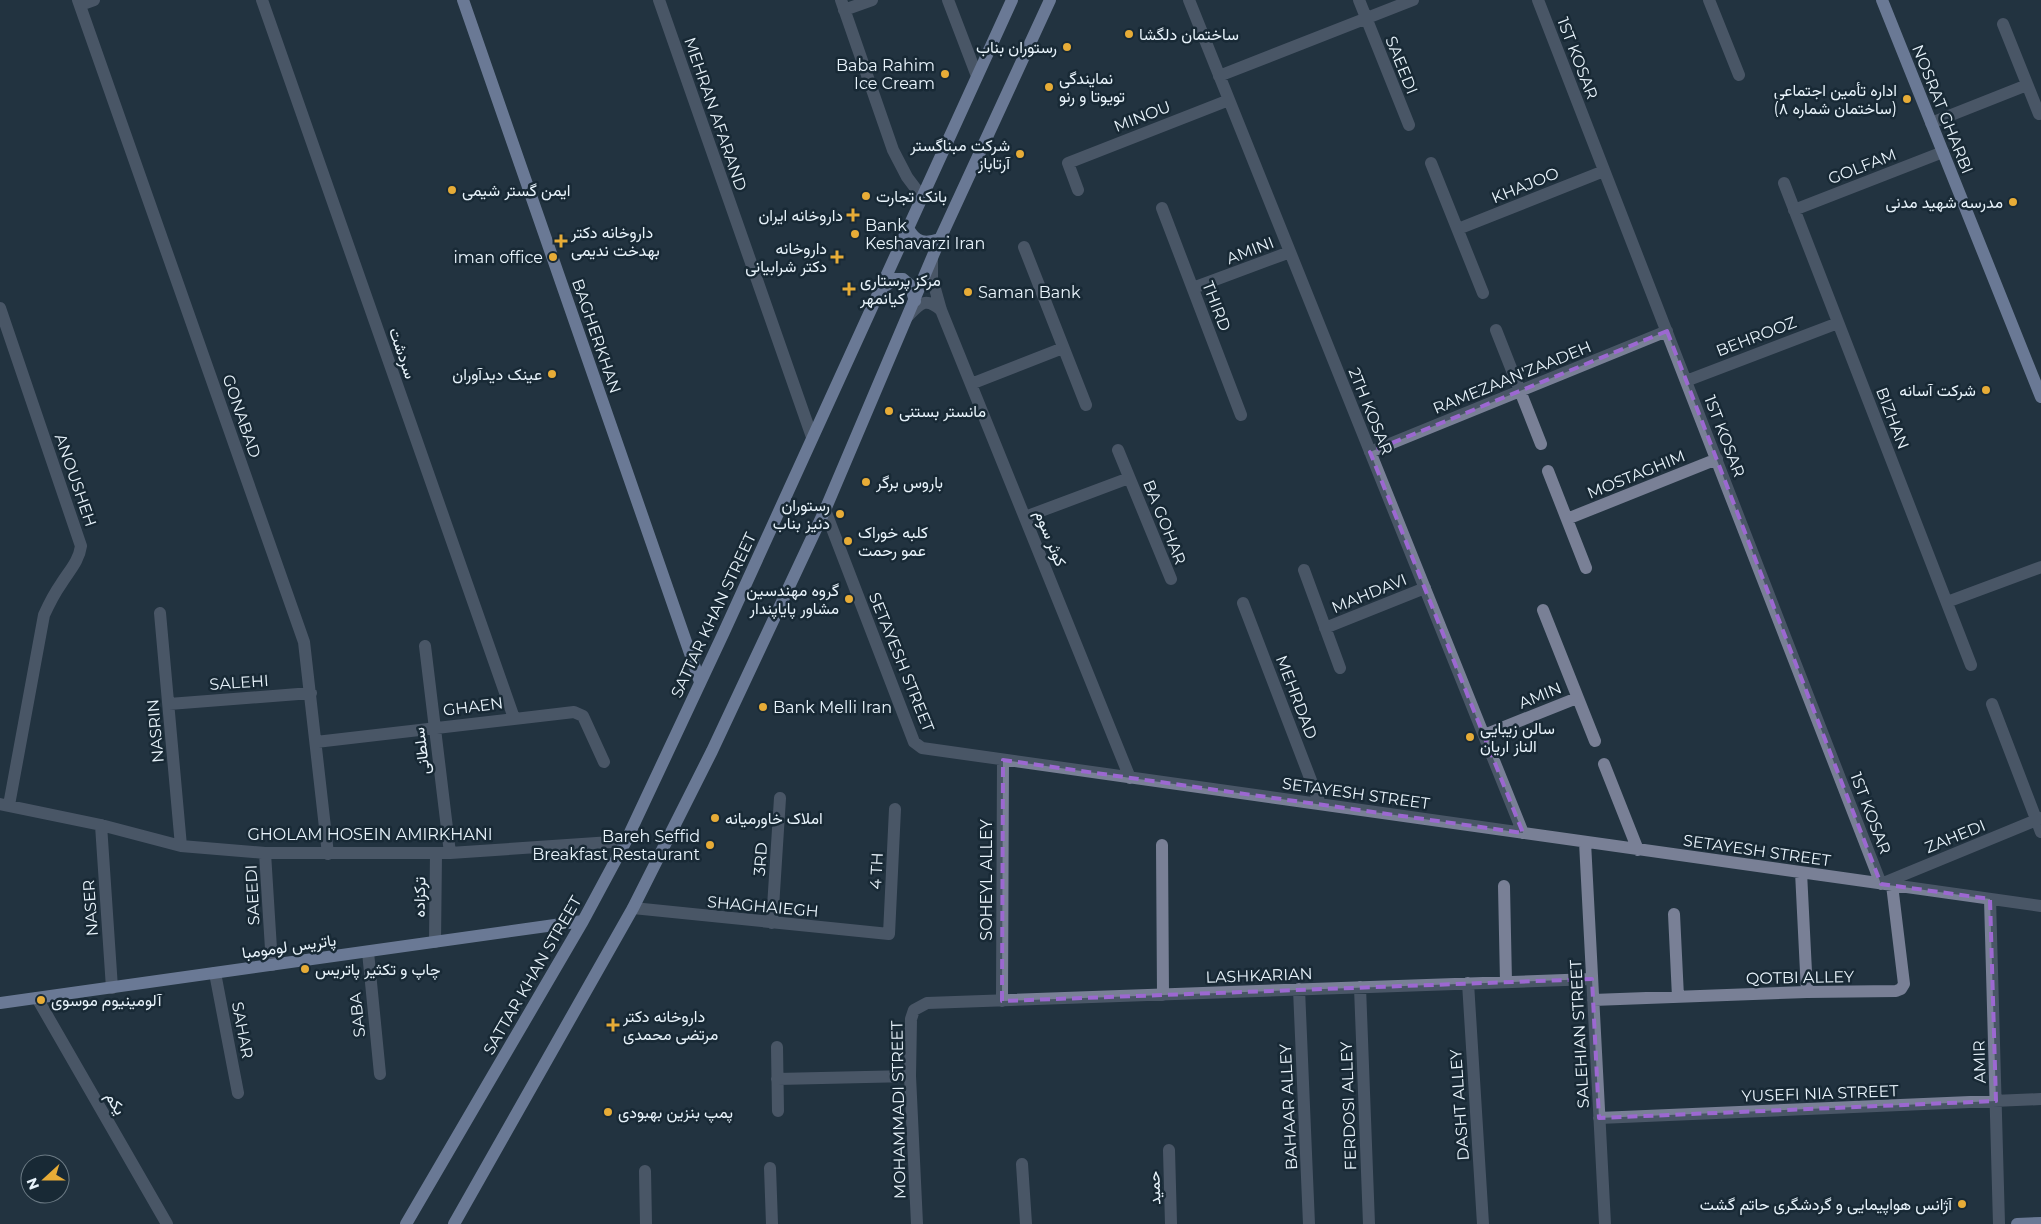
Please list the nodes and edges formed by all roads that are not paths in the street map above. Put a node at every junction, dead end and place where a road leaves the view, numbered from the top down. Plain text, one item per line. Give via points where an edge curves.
1 (94, 0) edge
2 (262, 0) edge
3 (463, 0) edge
4 (659, 0) edge
5 (872, 0) edge
6 (948, 0) edge
7 (1012, 0) edge
8 (1050, 0) edge
9 (1189, 0) edge
10 (1359, 0) edge
11 (1414, 0) edge
12 (1538, 0) edge
13 (1710, 0) edge
14 (1882, 0) edge
15 (79, 3) edge
16 (843, 5) edge
17 (1366, 18) junction
18 (2003, 24) dead end
19 (1739, 75) dead end
20 (977, 76) junction
21 (1219, 76) junction
22 (2027, 85) junction
23 (1229, 100) junction
24 (2039, 114) dead end
25 (1931, 123) junction
26 (1408, 125) dead end
27 (1943, 152) junction
28 (1431, 163) dead end
29 (1604, 171) junction
30 (1784, 183) dead end
31 (1078, 190) dead end
32 (922, 197) junction
33 (1162, 208) dead end
34 (1794, 210) junction
35 (908, 228) junction
36 (1458, 229) junction
37 (940, 239) junction
38 (1024, 247) dead end
39 (1290, 252) junction
40 (932, 260) junction
41 (1193, 288) junction
42 (879, 292) junction
43 (1483, 293) dead end
44 (915, 301) junction
45 (0, 308) edge
46 (941, 310) junction
47 (907, 317) junction
48 (1838, 322) junction
49 (1496, 330) dead end
50 (1667, 332) junction
51 (1063, 348) junction
52 (1686, 381) junction
53 (970, 384) junction
54 (1520, 391) junction
55 (2041, 398) edge
56 (1086, 404) dead end
57 (1241, 415) dead end
58 (812, 437) junction
59 (1541, 444) dead end
60 (1118, 450) dead end
61 (1370, 452) junction
62 (1717, 459) junction
63 (1548, 471) dead end
64 (1129, 478) junction
65 (825, 510) junction
66 (1024, 517) junction
67 (1567, 519) junction
68 (2041, 567) edge
69 (1586, 568) dead end
70 (1304, 570) dead end
71 (1171, 579) dead end
72 (1425, 588) junction
73 (1947, 602) junction
74 (1243, 603) dead end
75 (1543, 610) dead end
76 (160, 613) dead end
77 (1326, 628) junction
78 (425, 646) dead end
79 (1971, 665) dead end
80 (1340, 668) dead end
81 (700, 682) junction
82 (311, 693) junction
83 (1577, 698) junction
84 (169, 704) junction
85 (1992, 704) dead end
86 (514, 718) junction
87 (435, 728) junction
88 (1484, 736) junction
89 (1595, 741) dead end
90 (316, 742) junction
91 (1003, 760) junction
92 (604, 762) dead end
93 (1604, 764) dead end
94 (1130, 778) junction
95 (780, 798) dead end
96 (4, 804) edge
97 (1320, 804) junction
98 (895, 809) dead end
99 (2040, 823) edge
100 (101, 826) junction
101 (1523, 833) junction
102 (626, 841) junction
103 (1585, 842) junction
104 (1162, 845) dead end
105 (181, 846) junction
106 (1638, 850) junction
107 (265, 853) junction
108 (436, 853) junction
109 (450, 853) junction
110 (328, 854) junction
111 (1800, 872) junction
112 (1886, 884) junction
113 (1504, 886) dead end
114 (1990, 899) junction
115 (2041, 906) edge
116 (633, 908) junction
117 (1674, 914) dead end
118 (583, 921) junction
119 (772, 923) junction
120 (889, 934) joint
121 (434, 942) junction
122 (368, 952) junction
123 (272, 965) junction
124 (215, 973) junction
125 (1592, 979) junction
126 (1506, 982) junction
127 (1468, 983) junction
128 (1360, 987) junction
129 (112, 988) junction
130 (1299, 990) junction
131 (1806, 992) junction
132 (1163, 994) junction
133 (1678, 997) junction
134 (37, 998) junction
135 (1593, 1000) junction
136 (1002, 1001) junction
137 (0, 1003) edge
138 (927, 1003) joint
139 (777, 1047) dead end
140 (380, 1074) dead end
141 (910, 1076) junction
142 (777, 1079) junction
143 (238, 1093) dead end
144 (2041, 1099) edge
145 (1996, 1101) junction
146 (778, 1111) dead end
147 (1599, 1118) junction
148 (1169, 1150) dead end
149 (1022, 1164) dead end
150 (770, 1168) dead end
151 (644, 1171) dead end
152 (459, 1221) edge
153 (2041, 1223) edge
154 (167, 1224) edge
155 (406, 1224) edge
156 (646, 1224) edge
157 (772, 1224) edge
158 (917, 1224) edge
159 (1026, 1224) edge
160 (1171, 1224) edge
161 (1309, 1224) edge
162 (1369, 1224) edge
163 (1483, 1224) edge
164 (1605, 1224) edge
165 (2000, 1224) edge
166 (2017, 1224) edge

1 - 15 street
2 - 86 street, سردشت
3 - 81 main road, BAGHERKHAN
4 - 58 street, MEHRAN AFARAND
5 - 16 street
6 - 20 street
7 - 20 main road, SATTAR KHAN STREET
8 - 37 main road
9 - 21 street, 2TH KOSAR
10 - 17 street, SAEEDI
11 - 17 street
12 - 29 street, 1ST KOSAR
13 - 19 street
14 - 25 main road, NOSRAT GHARBI
15 - 82 street, GONABAD via 300,629
16 - 32 street via 893,150
17 - 21 street
17 - 26 street, SAEEDI
18 - 22 street
20 - 32 main road, SATTAR KHAN STREET
21 - 23 street, 2TH KOSAR
22 - 24 street
22 - 25 street
23 - 31 street, MINOU via 1068,163
23 - 39 street, 2TH KOSAR
25 - 27 main road, NOSRAT GHARBI
27 - 34 street, GOLFAM
27 - 55 main road, NOSRAT GHARBI
28 - 36 street
29 - 36 street, KHAJOO
29 - 50 street, 1ST KOSAR
30 - 34 street, BIZHAN
32 - 35 main road, SATTAR KHAN STREET
33 - 41 street, THIRD
34 - 48 street, BIZHAN
35 - 37 main road via 919,241 929,243
35 - 42 main road, SATTAR KHAN STREET
36 - 43 street
37 - 40 main road
38 - 51 street
39 - 41 street, AMINI
39 - 61 street, 2TH KOSAR
40 - 44 main road
40 - 46 street, کوثر سوم via 932,278
41 - 57 street, THIRD
42 - 44 main road via 888,283 903,278 910,285
42 - 58 main road, SATTAR KHAN STREET
44 - 47 main road
45 - 96 street, ANOUSHEH via 81,546 76,563 44,615
46 - 47 street via 925,302
46 - 53 street, کوثر سوم
47 - 65 main road
48 - 52 street, BEHROOZ
48 - 73 street, BIZHAN
49 - 54 street
50 - 52 street, 1ST KOSAR
50 - 54 street, RAMEZAAN'ZAADEH
51 - 53 street
51 - 56 street
52 - 62 street, 1ST KOSAR
53 - 66 street, کوثر سوم
54 - 59 street
54 - 61 street, RAMEZAAN'ZAADEH
58 - 81 main road, SATTAR KHAN STREET
60 - 64 street, BA GOHAR
61 - 72 street, 2TH KOSAR
62 - 67 street, MOSTAGHIM
62 - 112 street, 1ST KOSAR
63 - 67 street
64 - 66 street, BA GOHAR
64 - 71 street, BA GOHAR
65 - 91 street, SETAYESH STREET via 914,742 922,748
65 - 116 main road via 712,751
66 - 94 street, کوثر سوم
67 - 69 street
68 - 73 street
70 - 77 street, MAHDAVI
72 - 77 street, MAHDAVI
72 - 88 street, 2TH KOSAR
73 - 79 street, BIZHAN
74 - 97 street, MEHRDAD
75 - 83 street, AMIN
76 - 84 street, NASRIN
77 - 80 street, MAHDAVI
78 - 87 street, سلطانی
81 - 102 main road, SATTAR KHAN STREET
82 - 84 street, SALEHI
82 - 90 street, GONABAD
83 - 88 street, AMIN
83 - 89 street
84 - 105 street, NASRIN
85 - 99 street
86 - 87 street, GHAEN
86 - 92 street, GHAEN via 578,713 583,716
87 - 90 street, GHAEN
87 - 109 street, سلطانی
88 - 101 street, 2TH KOSAR
90 - 110 street, GONABAD
91 - 94 street, SETAYESH STREET
91 - 136 street, SOHEYL ALLEY
93 - 106 street
94 - 97 street, SETAYESH STREET
95 - 119 street, 3RD
96 - 100 street, GHOLAM HOSEIN AMIRKHANI
97 - 101 street, SETAYESH STREET
98 - 120 street, 4 TH
99 - 112 street, ZAHEDI
100 - 105 street, GHOLAM HOSEIN AMIRKHANI
100 - 129 street, NASER
101 - 103 street, SETAYESH STREET
102 - 109 street, GHOLAM HOSEIN AMIRKHANI
102 - 118 main road, SATTAR KHAN STREET
103 - 106 street, SETAYESH STREET
103 - 125 street, SALEHIAN STREET
104 - 132 street
105 - 107 street, GHOLAM HOSEIN AMIRKHANI
106 - 111 street, SETAYESH STREET
107 - 110 street, GHOLAM HOSEIN AMIRKHANI
107 - 123 street, SAEEDI
108 - 109 street, GHOLAM HOSEIN AMIRKHANI
108 - 110 street, GHOLAM HOSEIN AMIRKHANI
108 - 121 street, ترکزاده
111 - 112 street, SETAYESH STREET
111 - 131 street
112 - 114 street, SETAYESH STREET
112 - 131 street, QOTBI ALLEY via 1904,984 1901,989
113 - 126 street
114 - 115 street, SETAYESH STREET
114 - 145 street, AMIR
116 - 119 street, SHAGHAIEGH
116 - 152 main road
117 - 133 street
118 - 121 main road, پاتریس لومومبا
118 - 155 main road, SATTAR KHAN STREET
119 - 120 street, SHAGHAIEGH
121 - 122 main road, پاتریس لومومبا
122 - 123 main road, پاتریس لومومبا
122 - 140 street, SABA
123 - 124 main road, پاتریس لومومبا
124 - 129 main road, پاتریس لومومبا
124 - 143 street, SAHAR
125 - 126 street, LASHKARIAN
125 - 135 street, SALEHIAN STREET
126 - 127 street, LASHKARIAN
127 - 128 street, LASHKARIAN
127 - 163 street, DASHT ALLEY
128 - 130 street, LASHKARIAN
128 - 162 street, FERDOSI ALLEY
129 - 134 main road, پاتریس لومومبا
130 - 132 street, LASHKARIAN
130 - 161 street, BAHAAR ALLEY
131 - 133 street, QOTBI ALLEY
132 - 136 street, LASHKARIAN
133 - 135 street, QOTBI ALLEY
134 - 137 main road, پاتریس لومومبا
134 - 154 street, یکم
135 - 147 street, SALEHIAN STREET
136 - 138 street, LASHKARIAN
138 - 141 street, MOHAMMADI STREET via 911,1014
139 - 142 street
141 - 142 street
141 - 158 street, MOHAMMADI STREET
142 - 146 street
144 - 145 street, YUSEFI NIA STREET
145 - 147 street, YUSEFI NIA STREET
145 - 165 street, AMIR
147 - 164 street, SALEHIAN STREET
148 - 160 street, حمید
149 - 159 street
150 - 157 street
151 - 156 street
153 - 166 main road

